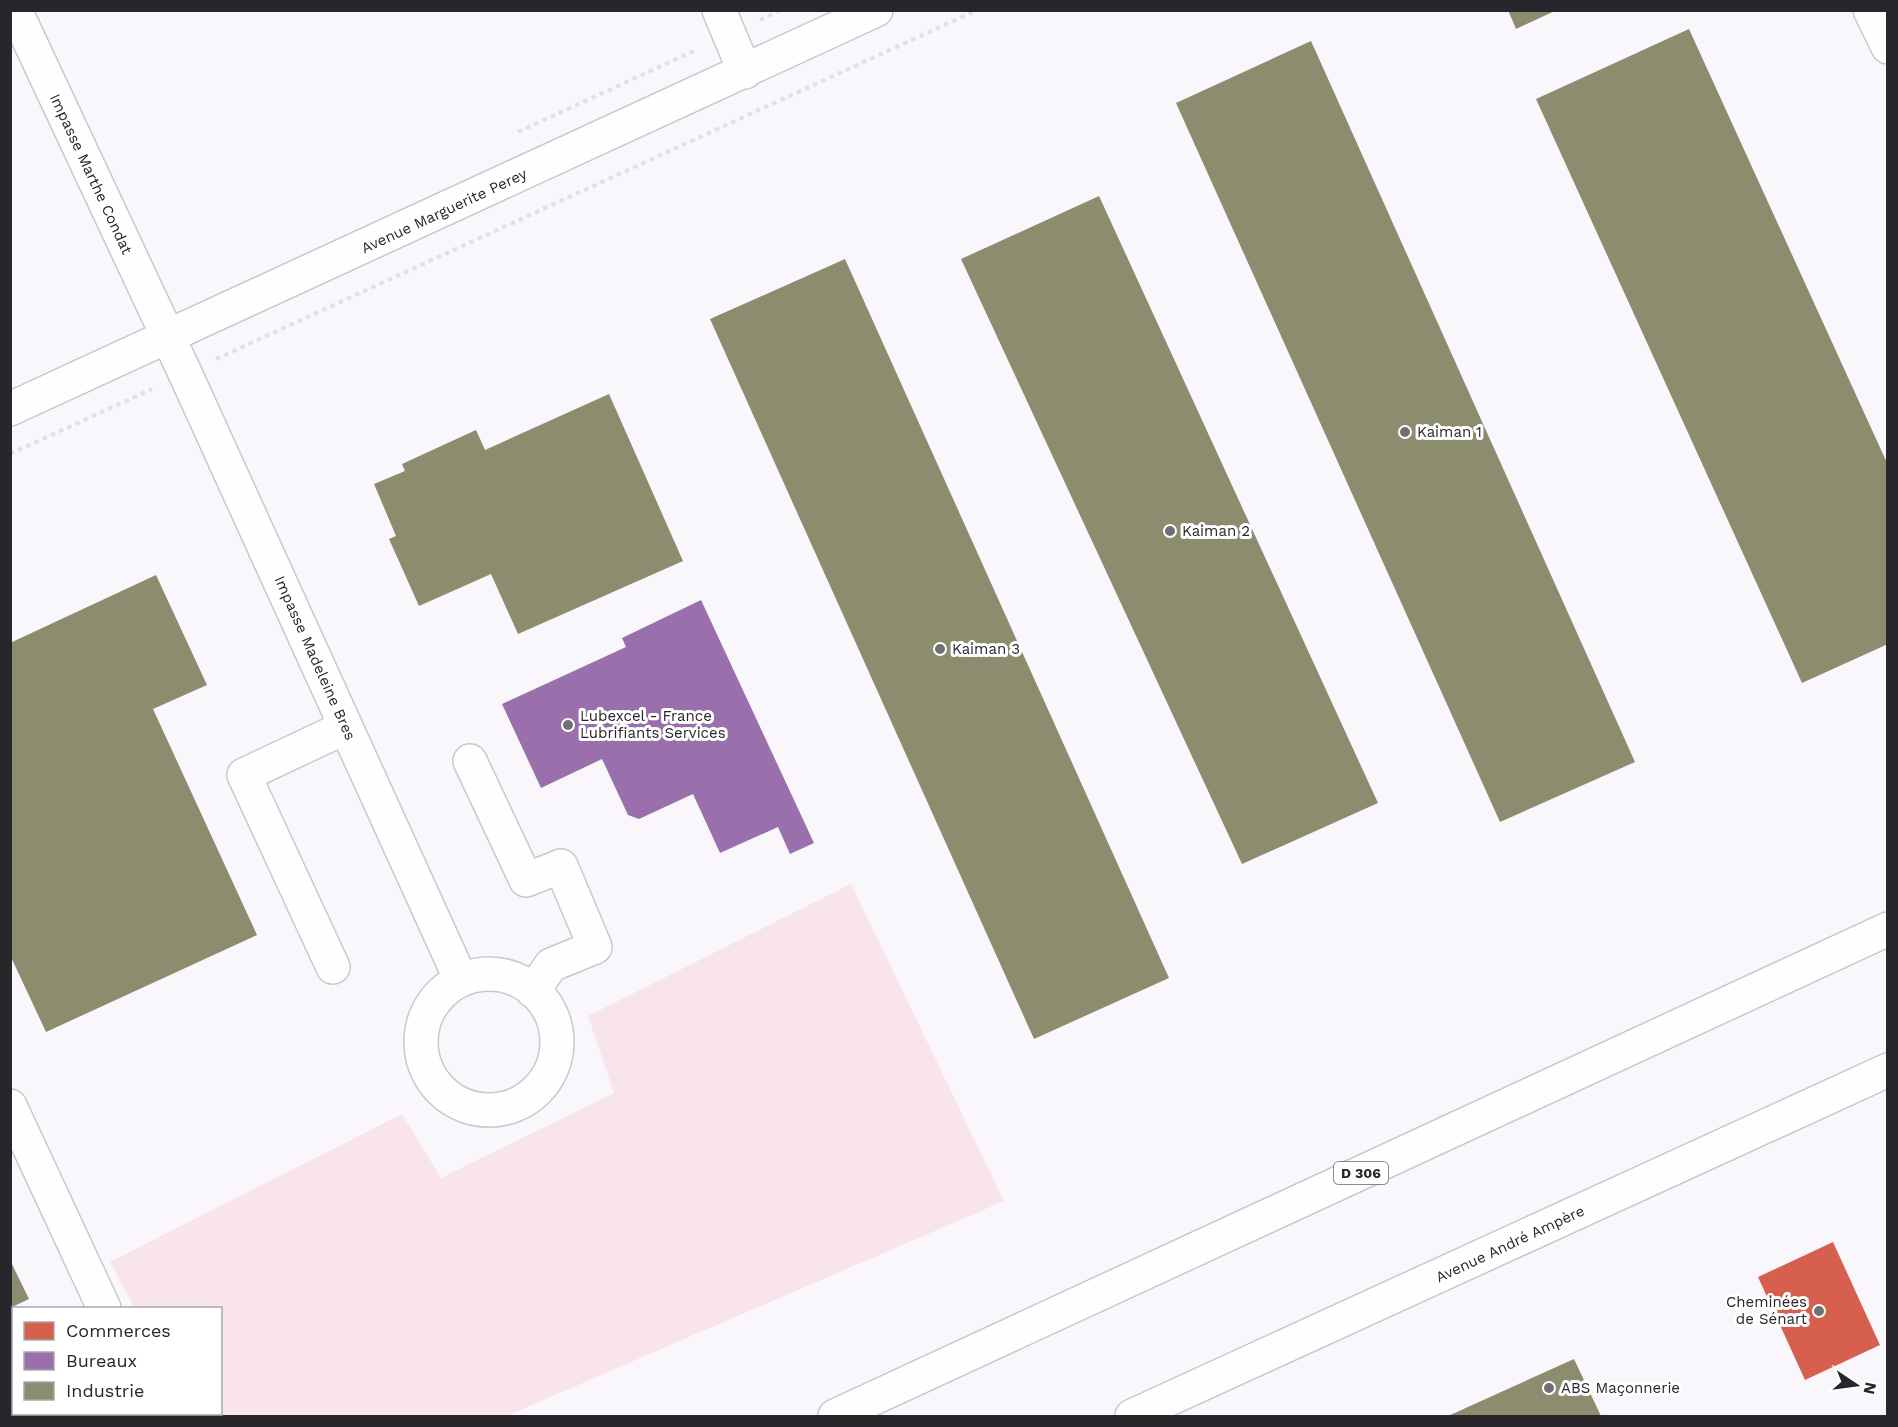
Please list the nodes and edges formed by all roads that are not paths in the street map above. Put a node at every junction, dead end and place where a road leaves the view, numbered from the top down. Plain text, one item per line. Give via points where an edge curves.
1 (15, 10) edge
2 (718, 10) edge
3 (876, 10) edge
4 (1870, 10) edge
5 (1887, 47) edge
6 (746, 72) junction
7 (168, 337) junction
8 (10, 409) edge
9 (346, 727) junction
10 (470, 761) dead end
11 (1887, 929) edge
12 (333, 967) dead end
13 (461, 980) junction
14 (533, 991) junction
15 (1887, 1070) edge
16 (10, 1106) edge
17 (104, 1307) edge
18 (836, 1416) edge
19 (1132, 1416) edge

1 - 7 street, Impasse Marthe Condat
2 - 6 street
3 - 6 street, Avenue Marguerite Perey
4 - 5 street
6 - 7 street, Avenue Marguerite Perey
7 - 8 street, Avenue Marguerite Perey
7 - 9 street, Impasse Madeleine Bres
9 - 12 street via 243,775
9 - 13 street, Impasse Madeleine Bres
10 - 14 street via 526,880 561,866 595,947 551,965
11 - 18 street, D 306
13 - 14 street via 499,975 517,980
13 - 14 street via 444,991 423,1023 423,1061 431,1079 444,1093 479,1110 498,1110 533,1094 554,1062 554,1024
15 - 19 street, Avenue André Ampère
16 - 17 street

